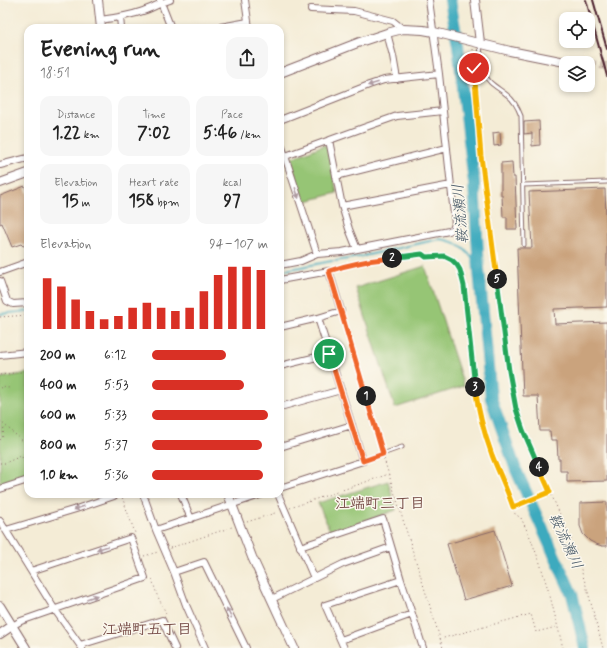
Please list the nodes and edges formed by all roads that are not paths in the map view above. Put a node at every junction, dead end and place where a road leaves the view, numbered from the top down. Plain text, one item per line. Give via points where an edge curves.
1 (98, 0) edge
2 (170, 0) edge
3 (245, 0) edge
4 (429, 0) edge
5 (475, 0) edge
6 (161, 1) edge
7 (311, 9) dead end
8 (120, 17) junction
9 (100, 24) edge
10 (121, 24) edge
11 (170, 24) edge
12 (249, 24) edge
13 (403, 29) junction
14 (436, 32) junction
15 (387, 33) junction
16 (476, 42) junction
17 (559, 61) edge
18 (284, 71) edge
19 (439, 74) junction
20 (398, 79) junction
21 (444, 111) junction
22 (284, 118) edge
23 (329, 140) junction
24 (447, 148) junction
25 (284, 156) edge
26 (24, 159) edge
27 (284, 163) edge
28 (0, 165) edge
29 (24, 176) edge
30 (336, 176) junction
31 (607, 182) edge
32 (0, 183) edge
33 (451, 185) junction
34 (523, 185) junction
35 (342, 206) junction
36 (524, 245) dead end
37 (357, 249) junction
38 (317, 254) junction
39 (24, 263) edge
40 (284, 263) edge
41 (0, 272) edge
42 (284, 279) edge
43 (0, 281) edge
44 (24, 303) edge
45 (318, 318) junction
46 (284, 326) edge
47 (24, 352) edge
48 (329, 354) junction
49 (0, 355) edge
50 (284, 365) edge
51 (341, 390) junction
52 (284, 406) edge
53 (352, 425) junction
54 (284, 446) edge
55 (402, 447) dead end
56 (363, 461) junction
57 (24, 481) edge
58 (284, 487) edge
59 (0, 489) edge
60 (108, 498) edge
61 (144, 498) edge
62 (183, 498) edge
63 (229, 498) edge
64 (252, 498) edge
65 (280, 498) edge
66 (232, 505) junction
67 (191, 519) junction
68 (0, 521) edge
69 (6, 530) junction
70 (156, 530) junction
71 (300, 547) junction
72 (391, 547) junction
73 (31, 571) junction
74 (174, 572) junction
75 (314, 578) junction
76 (401, 580) junction
77 (272, 599) junction
78 (0, 606) edge
79 (55, 610) junction
80 (412, 614) junction
81 (12, 626) junction
82 (0, 634) edge
83 (341, 640) junction
84 (81, 647) edge
85 (26, 648) edge
86 (175, 648) edge
87 (205, 648) edge
88 (246, 648) edge
89 (294, 648) edge
90 (344, 648) edge
91 (423, 648) edge

1 - 9 street
2 - 6 street
3 - 12 street
4 - 14 street
5 - 16 street
6 - 8 street via 145,11
6 - 11 street
7 - 13 street via 354,11 393,22
8 - 9 street
8 - 10 street
13 - 14 street
13 - 15 street
14 - 16 street
14 - 19 street
15 - 18 street
15 - 20 street
16 - 17 street
16 - 34 lane via 484,74 513,100 521,116
19 - 20 street
19 - 21 street
20 -> 22 street via 370,84
21 - 23 street via 397,116
21 - 24 street
23 - 25 street
23 - 30 street
24 - 30 street
24 - 33 street
26 - 28 street
27 -> 38 street
29 - 32 street
30 - 35 street
31 - 34 lane
33 - 35 street
33 - 37 street via 455,224 453,229
34 - 36 lane
35 - 37 street
37 - 38 street
38 - 40 street via 301,261
39 - 41 street
42 - 45 street via 329,271 341,311
43 - 44 street via 7,301 13,304
45 - 46 street
45 - 48 street
47 - 49 street
48 - 50 street
48 - 51 street
51 - 52 street
51 - 53 street
53 - 54 street
53 - 56 street
55 - 56 lane
56 - 58 street
57 - 59 street
60 -> 69 street
61 - 70 street
62 - 67 street
63 - 66 street
64 - 66 street
65 - 71 street
66 - 67 street
66 - 77 street
67 - 70 street
68 - 69 street
69 - 73 street
70 - 74 street
71 - 72 street via 383,519
71 - 75 street
72 - 75 street
72 - 76 street
73 - 79 street
79 -> 73 street via 145,578 131,538
74 - 87 street
88 -> 74 street via 204,562
75 - 77 street
76 - 80 street
76 - 83 street via 325,604
77 - 89 street
78 - 81 street
79 - 81 street
79 - 84 street
80 - 83 street
80 - 91 street
81 - 82 street
81 - 85 street
83 - 90 street
84 - 86 street via 162,620

